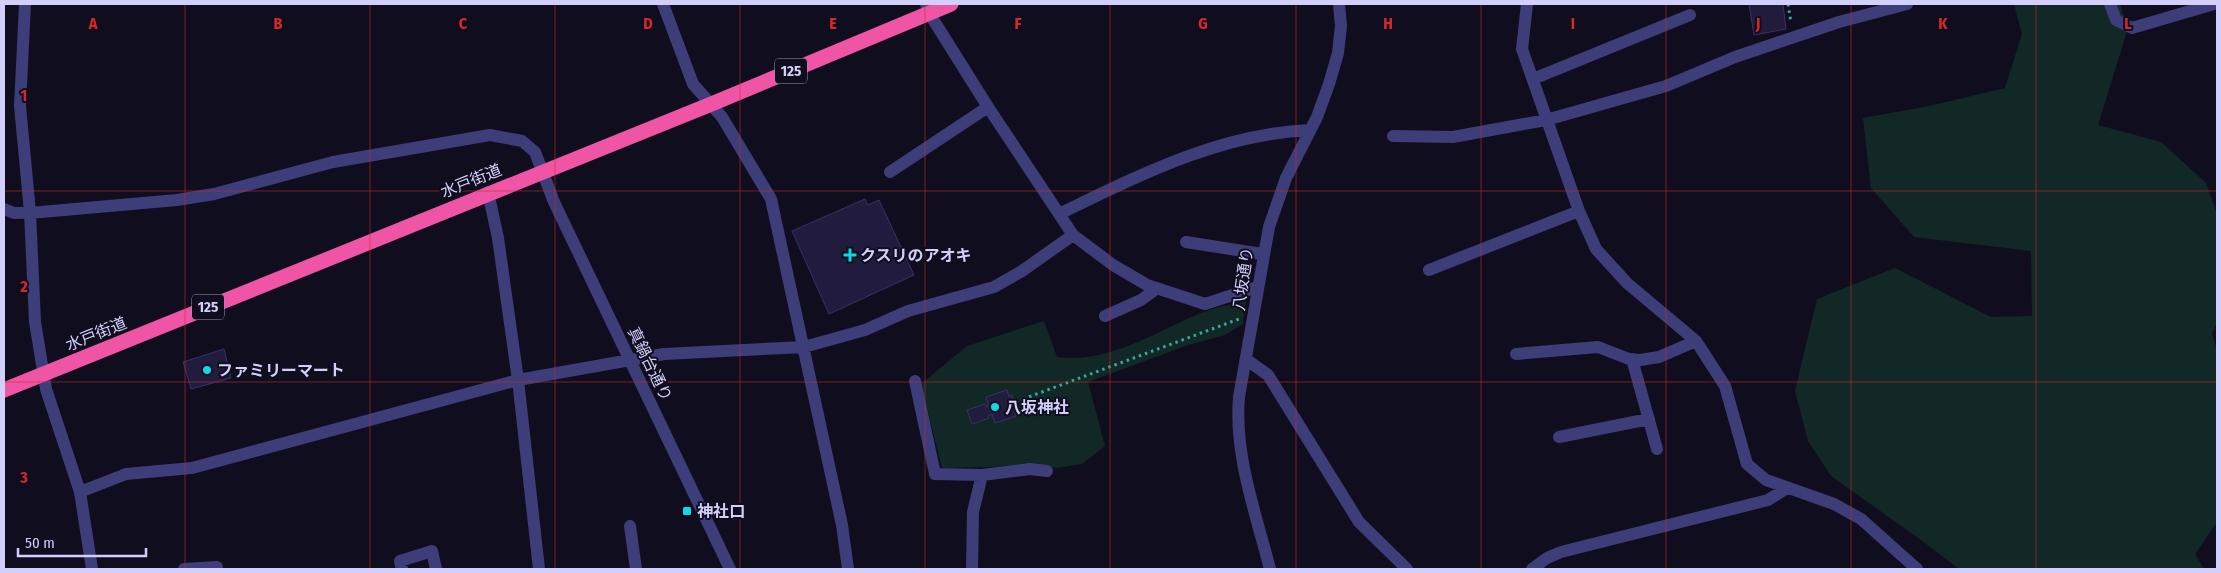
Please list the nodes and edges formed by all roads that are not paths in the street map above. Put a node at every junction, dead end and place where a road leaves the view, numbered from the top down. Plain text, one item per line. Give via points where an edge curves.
1 (25, 4) edge
2 (663, 4) edge
3 (951, 4) edge
4 (1340, 4) edge
5 (1526, 4) edge
6 (1907, 4) edge
7 (2110, 4) edge
8 (2214, 4) edge
9 (928, 8) edge
10 (1690, 15) dead end
11 (1533, 78) junction
12 (709, 105) junction
13 (988, 108) junction
14 (1546, 120) junction
15 (1310, 130) junction
16 (1394, 136) dead end
17 (544, 171) junction
18 (890, 172) dead end
19 (488, 192) junction
20 (4, 209) edge
21 (1579, 211) junction
22 (30, 212) junction
23 (1059, 214) junction
24 (1073, 235) junction
25 (1186, 242) dead end
26 (1262, 254) junction
27 (1429, 270) dead end
28 (1257, 287) junction
29 (1156, 288) junction
30 (1105, 316) dead end
31 (1696, 341) junction
32 (804, 347) junction
33 (1516, 354) dead end
34 (1632, 359) junction
35 (1247, 360) junction
36 (631, 361) junction
37 (43, 374) junction
38 (518, 380) junction
39 (914, 381) dead end
40 (4, 390) edge
41 (1649, 419) junction
42 (1559, 437) dead end
43 (1657, 448) dead end
44 (1047, 471) dead end
45 (982, 475) junction
46 (1787, 488) junction
47 (80, 492) junction
48 (630, 526) dead end
49 (92, 569) edge
50 (184, 569) edge
51 (217, 569) edge
52 (402, 569) edge
53 (436, 569) edge
54 (539, 569) edge
55 (636, 569) edge
56 (730, 569) edge
57 (848, 569) edge
58 (972, 569) edge
59 (1270, 569) edge
60 (1407, 569) edge
61 (1532, 569) edge
62 (1917, 569) edge

1 - 22 street via 20,106
2 - 12 street via 693,84
3 - 9 highway, 水戸街道 / 125
4 - 15 street, 八坂通り via 1338,53
5 - 11 street via 1522,49
6 - 14 street via 1839,22 1735,57 1666,86
7 - 8 street via 2116,20 2132,28
9 - 12 highway, 水戸街道 / 125
9 - 13 street
10 - 11 street
11 - 14 street
12 - 17 highway, 水戸街道 / 125
12 - 32 street via 722,117 771,199
13 - 18 street
13 - 23 street
14 - 16 street via 1453,136
14 - 21 street
15 - 23 street via 1261,135 1196,152
15 - 26 street, 八坂通り via 1286,178
17 - 19 highway, 水戸街道 / 125
17 - 22 street, 真鍋台通り via 535,152 522,141 490,135 333,162 214,194
17 - 36 street, 真鍋台通り via 554,202
19 - 37 highway, 水戸街道 / 125
19 - 38 street via 498,238
20 - 22 street, 真鍋台通り via 14,213
21 - 27 street
21 - 31 street via 1596,249 1627,283
22 - 37 street via 35,322
23 - 24 street
24 - 29 street via 1113,265
24 - 32 street via 994,287 908,311 864,330
25 - 26 street
26 - 28 street, 八坂通り
28 - 29 street via 1205,304
28 - 35 street, 八坂通り
29 - 30 street via 1141,300
31 - 34 street via 1659,356
31 - 46 street via 1725,386 1747,464 1766,480
32 - 36 street via 664,354
32 - 57 street via 842,525
33 - 34 street via 1598,347
34 - 41 street
35 - 59 street, 八坂通り via 1239,398 1240,440
35 - 60 street via 1268,375 1359,522
36 - 38 street
36 - 56 street, 真鍋台通り
37 - 40 highway, 水戸街道 / 125
37 - 47 street
38 - 47 street via 192,468 126,474
38 - 54 street
39 - 45 street via 935,474
41 - 42 street
41 - 43 street
44 - 45 street via 1030,469
45 - 58 street via 973,512
46 - 61 street via 1768,500 1561,552
46 - 62 street via 1834,504 1861,519
47 - 49 street
48 - 55 street
50 - 51 street
52 - 53 street via 400,561 432,551

